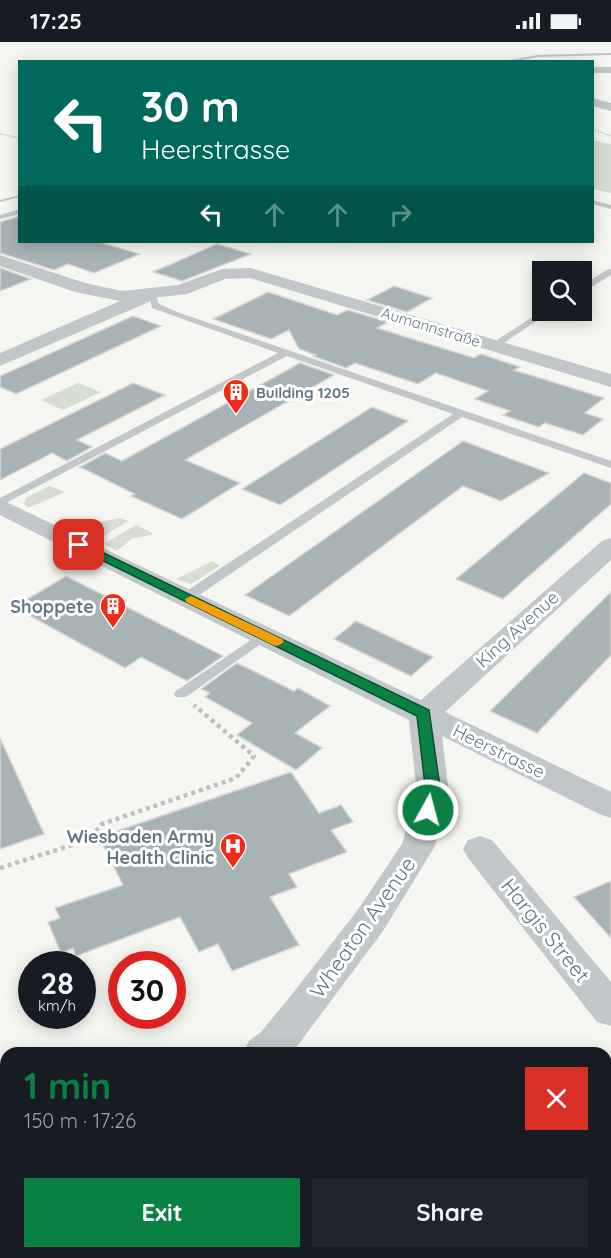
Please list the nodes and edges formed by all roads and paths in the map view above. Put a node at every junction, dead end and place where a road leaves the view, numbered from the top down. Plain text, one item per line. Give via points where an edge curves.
1 (594, 70) edge
2 (611, 70) edge
3 (594, 103) edge
4 (611, 107) edge
5 (594, 130) edge
6 (0, 134) edge
7 (611, 135) edge
8 (18, 138) edge
9 (594, 203) edge
10 (611, 207) edge
11 (18, 212) edge
12 (0, 217) edge
13 (0, 260) edge
14 (611, 272) edge
15 (592, 284) edge
16 (150, 294) junction
17 (532, 321) edge
18 (493, 346) junction
19 (286, 353) junction
20 (0, 360) edge
21 (611, 381) edge
22 (461, 413) junction
23 (611, 465) edge
24 (0, 505) edge
25 (611, 546) edge
26 (187, 597) junction
27 (264, 635) junction
28 (181, 694) joint
29 (424, 714) junction
30 (611, 806) edge
31 (480, 849) dead end
32 (0, 868) edge
33 (611, 1010) edge
34 (271, 1047) edge

1 - 2 street
3 - 4 street
5 - 7 path
6 - 8 path
9 - 10 lane
11 - 12 lane
13 - 16 street via 81,288 122,296
14 - 15 lane
16 - 18 street, Aumannstraße via 181,290 222,274 251,273
16 - 19 lane via 155,306 164,310
16 - 20 street
17 - 18 lane
18 - 21 street, Aumannstraße
19 - 22 lane
19 - 24 lane
22 - 23 lane via 582,450
22 - 26 lane
24 - 26 street, Heerstrasse
25 - 29 street, King Avenue
26 - 27 street, Heerstrasse
27 - 28 lane
27 - 29 street, Heerstrasse
28 - 32 path via 254,756 236,778 102,824 88,840
29 - 30 street, Heerstrasse
29 - 34 street, Wheaton Avenue via 433,794 418,846 363,930
31 - 33 street, Hargis Street

